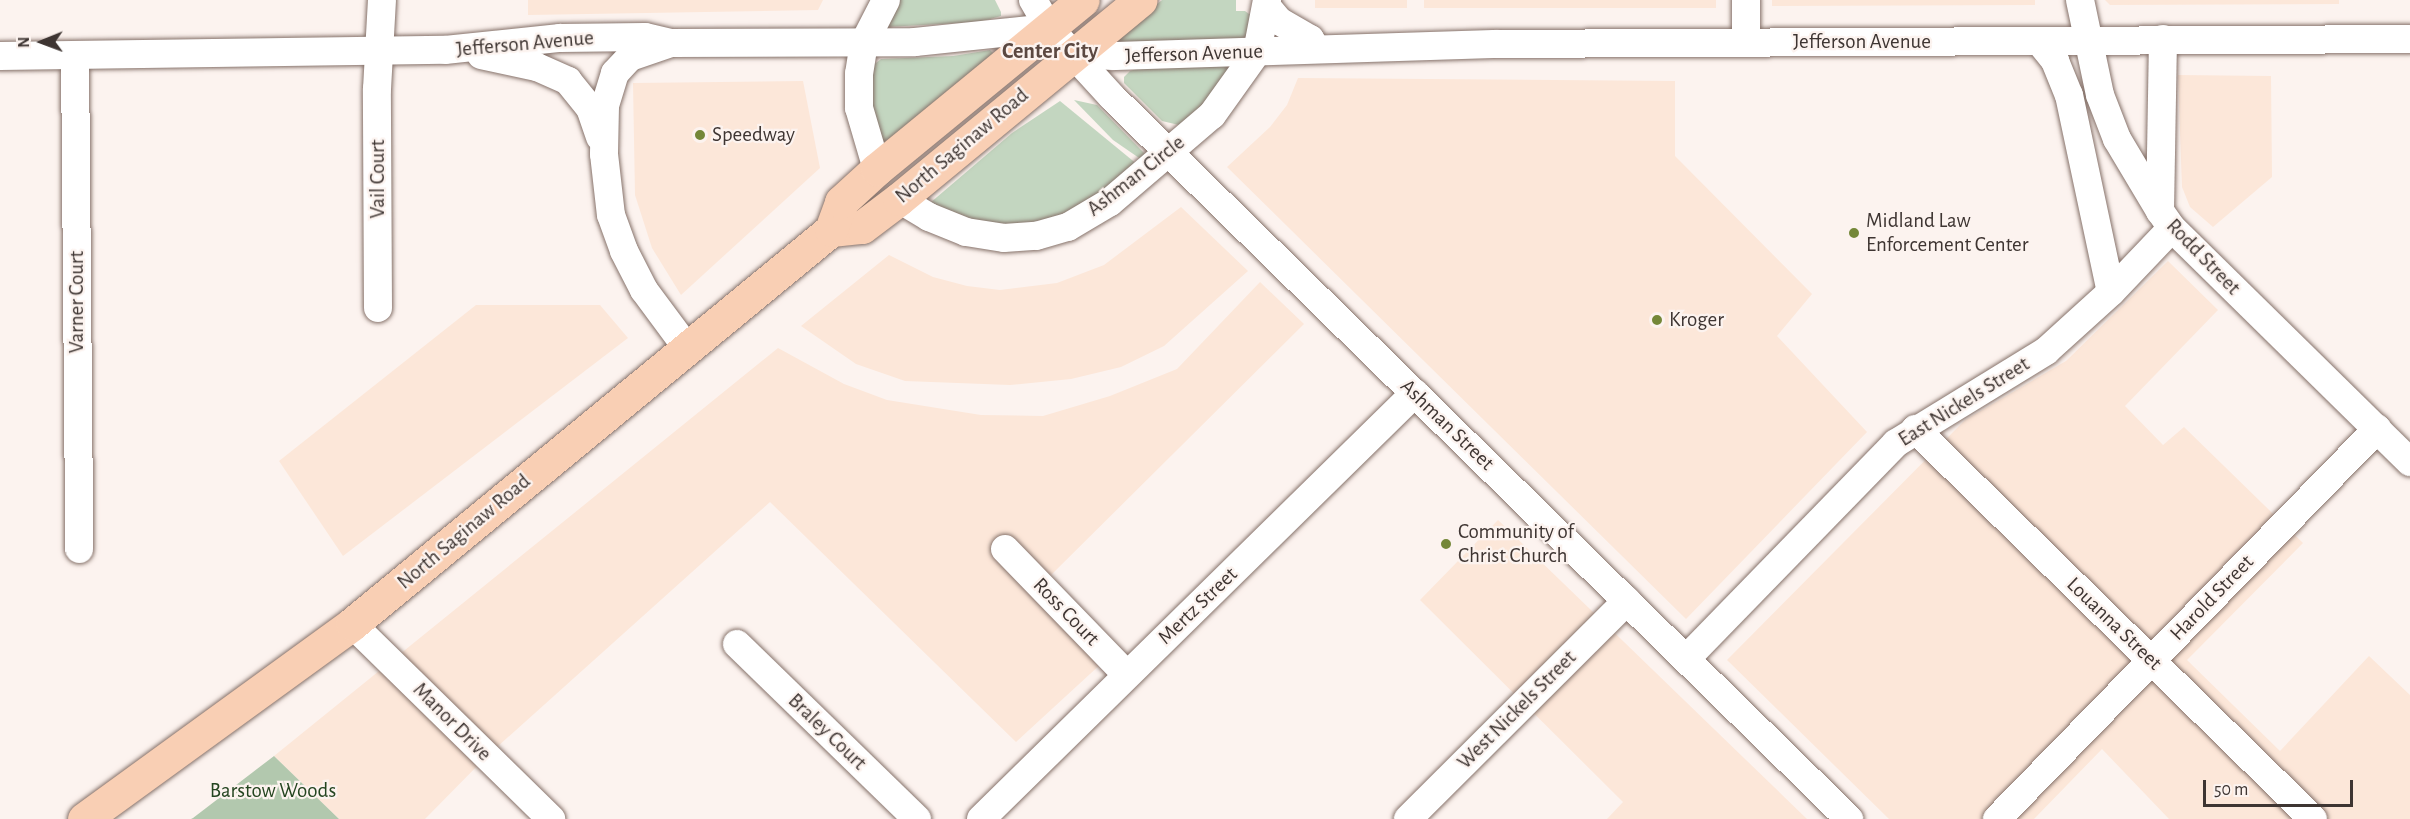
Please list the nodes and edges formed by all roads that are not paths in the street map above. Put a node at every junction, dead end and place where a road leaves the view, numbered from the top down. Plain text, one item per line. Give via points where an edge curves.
1 (382, 0) edge
2 (886, 0) edge
3 (1033, 0) edge
4 (1083, 0) edge
5 (1140, 0) edge
6 (1746, 0) edge
7 (2080, 0) edge
8 (1267, 4) edge
9 (1049, 28) junction
10 (2163, 39) junction
11 (2410, 39) edge
12 (2085, 40) junction
13 (2039, 41) junction
14 (864, 43) junction
15 (1746, 43) junction
16 (670, 44) junction
17 (1315, 48) junction
18 (445, 50) junction
19 (382, 51) junction
20 (1257, 52) junction
21 (1072, 54) junction
22 (75, 55) junction
23 (0, 56) edge
24 (1169, 152) junction
25 (604, 154) junction
26 (878, 169) junction
27 (899, 200) junction
28 (2166, 220) junction
29 (831, 230) junction
30 (2111, 291) junction
31 (378, 308) dead end
32 (687, 348) junction
33 (1415, 393) junction
34 (1915, 429) junction
35 (2377, 429) junction
36 (2410, 462) edge
37 (79, 549) dead end
38 (1005, 549) dead end
39 (1627, 601) junction
40 (352, 624) junction
41 (737, 644) dead end
42 (1686, 659) junction
43 (2151, 661) junction
44 (1127, 675) junction
45 (84, 819) edge
46 (551, 819) edge
47 (917, 819) edge
48 (981, 819) edge
49 (1408, 819) edge
50 (1849, 819) edge
51 (1997, 819) edge
52 (2313, 819) edge

1 - 19 street, Vail Court
2 - 14 street
3 - 9 street, Ashman Street
4 - 9 main road, North Saginaw Road
5 - 21 main road, North Saginaw Road
6 - 15 street
7 - 12 street, Rodd Street
8 - 17 street, Jefferson Avenue via 1279,21 1310,39
8 - 20 street, Ashman Circle
9 - 14 street, Jefferson Avenue via 955,40
9 - 21 street, Ashman Street
9 - 26 main road, North Saginaw Road
10 - 11 street, Jefferson Avenue
10 - 12 street, Jefferson Avenue
10 - 28 street
12 - 13 street, Jefferson Avenue
12 - 28 street, Rodd Street via 2117,139
13 - 15 street, Jefferson Avenue
13 - 30 street via 2055,61 2069,95
14 - 16 street, Jefferson Avenue
14 - 26 street via 859,108
15 - 17 street, Jefferson Avenue
16 - 18 street, Jefferson Avenue via 645,37 560,38
16 - 25 street via 630,57 615,73 605,106
17 - 20 street, Jefferson Avenue
18 - 19 street, Jefferson Avenue
18 - 25 street via 522,63 568,81 590,108
19 - 22 street, Jefferson Avenue
19 - 31 street, Vail Court via 377,90
20 - 21 street, Jefferson Avenue
20 - 24 street, Ashman Circle via 1212,115
21 - 24 street, Ashman Street
21 - 27 main road, North Saginaw Road
22 - 23 street, Jefferson Avenue
22 - 37 street, Varner Court
24 - 27 street, Ashman Circle via 1110,202 1068,227 1036,236 1004,238 966,232
24 - 33 street, Ashman Street
25 - 32 street via 611,215 624,251 644,290
26 - 29 main road, North Saginaw Road via 841,202
27 - 29 main road, North Saginaw Road via 862,227
28 - 30 street, East Nickels Street
28 - 35 street, Rodd Street
29 - 32 main road, North Saginaw Road
30 - 34 street, East Nickels Street via 2046,351
32 - 40 main road, North Saginaw Road
33 - 39 street, Ashman Street
33 - 44 street, Mertz Street
34 - 42 street, East Nickels Street
34 - 43 street, Louanna Street
35 - 36 street, Rodd Street
35 - 43 street, Harold Street
38 - 44 street, Ross Court
39 - 42 street, Ashman Street
39 - 49 street, West Nickels Street
40 - 45 main road, North Saginaw Road
40 - 46 street, Manor Drive
41 - 47 street, Braley Court
42 - 50 street, Ashman Street
43 - 51 street, Harold Street
43 - 52 street, Louanna Street
44 - 48 street, Mertz Street

